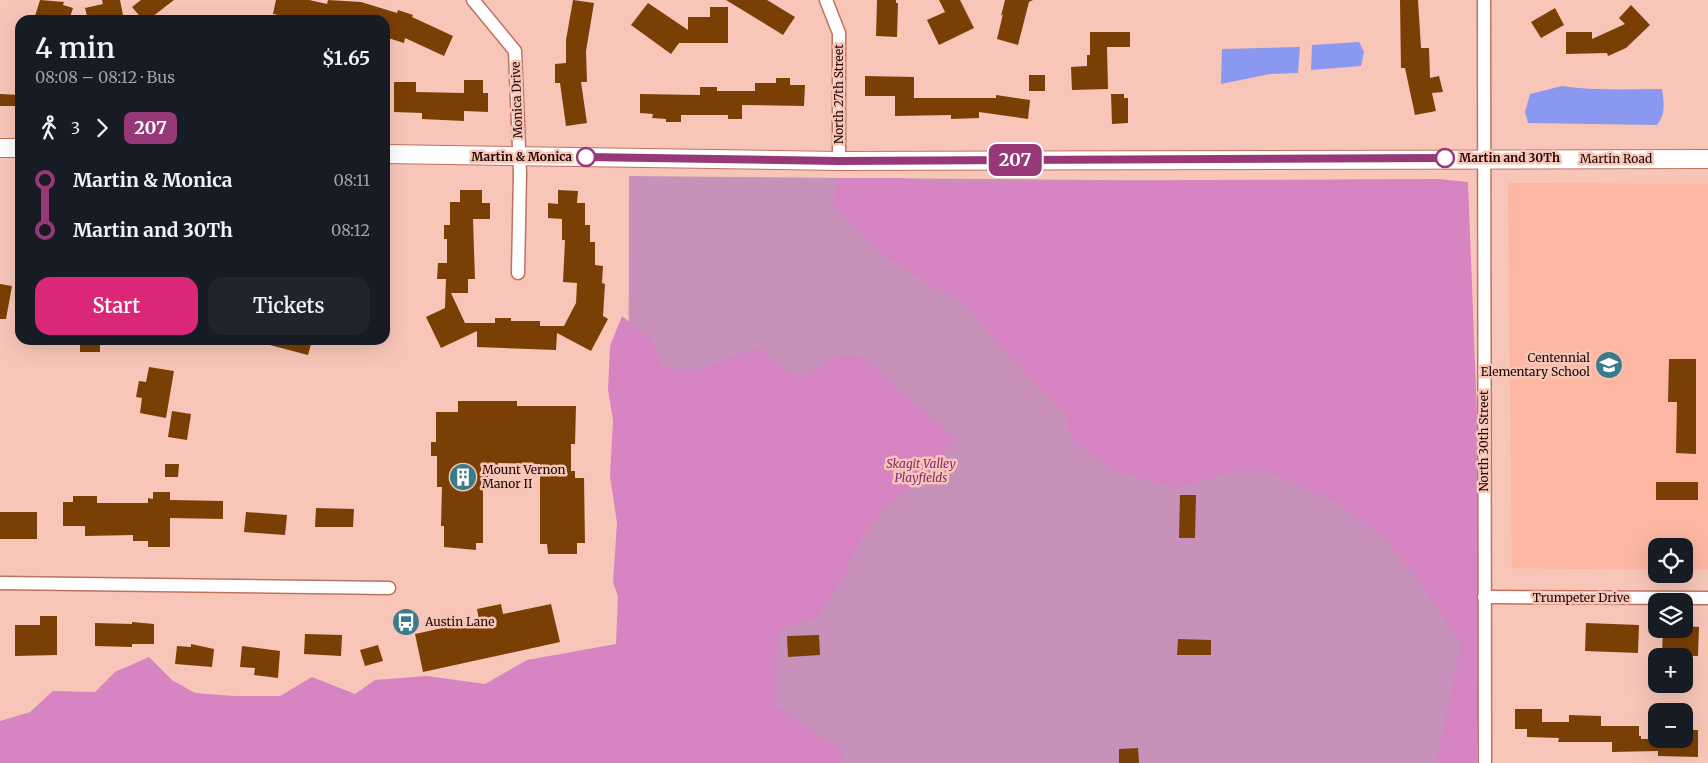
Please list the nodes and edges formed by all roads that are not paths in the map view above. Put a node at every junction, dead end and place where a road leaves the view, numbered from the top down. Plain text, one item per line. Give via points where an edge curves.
1 (473, 0) edge
2 (826, 0) edge
3 (1484, 0) edge
4 (0, 148) edge
5 (15, 148) edge
6 (390, 154) edge
7 (519, 156) junction
8 (1484, 158) junction
9 (1708, 159) edge
10 (839, 161) junction
11 (518, 273) dead end
12 (0, 583) edge
13 (389, 588) dead end
14 (1484, 597) junction
15 (1708, 598) edge
16 (1485, 763) edge

1 - 7 street, Monica Drive via 515,51
2 - 10 street, North 27th Street via 839,32
3 - 8 street, North 30th Street
4 - 5 street
6 - 7 street, Martin Road
7 - 10 street, Martin Road
7 - 11 street, Monica Drive
8 - 9 street, Martin Road
8 - 10 street, Martin Road
8 - 14 street, North 30th Street
12 - 13 street
14 - 15 street, Trumpeter Drive
14 - 16 street, North 30th Street

